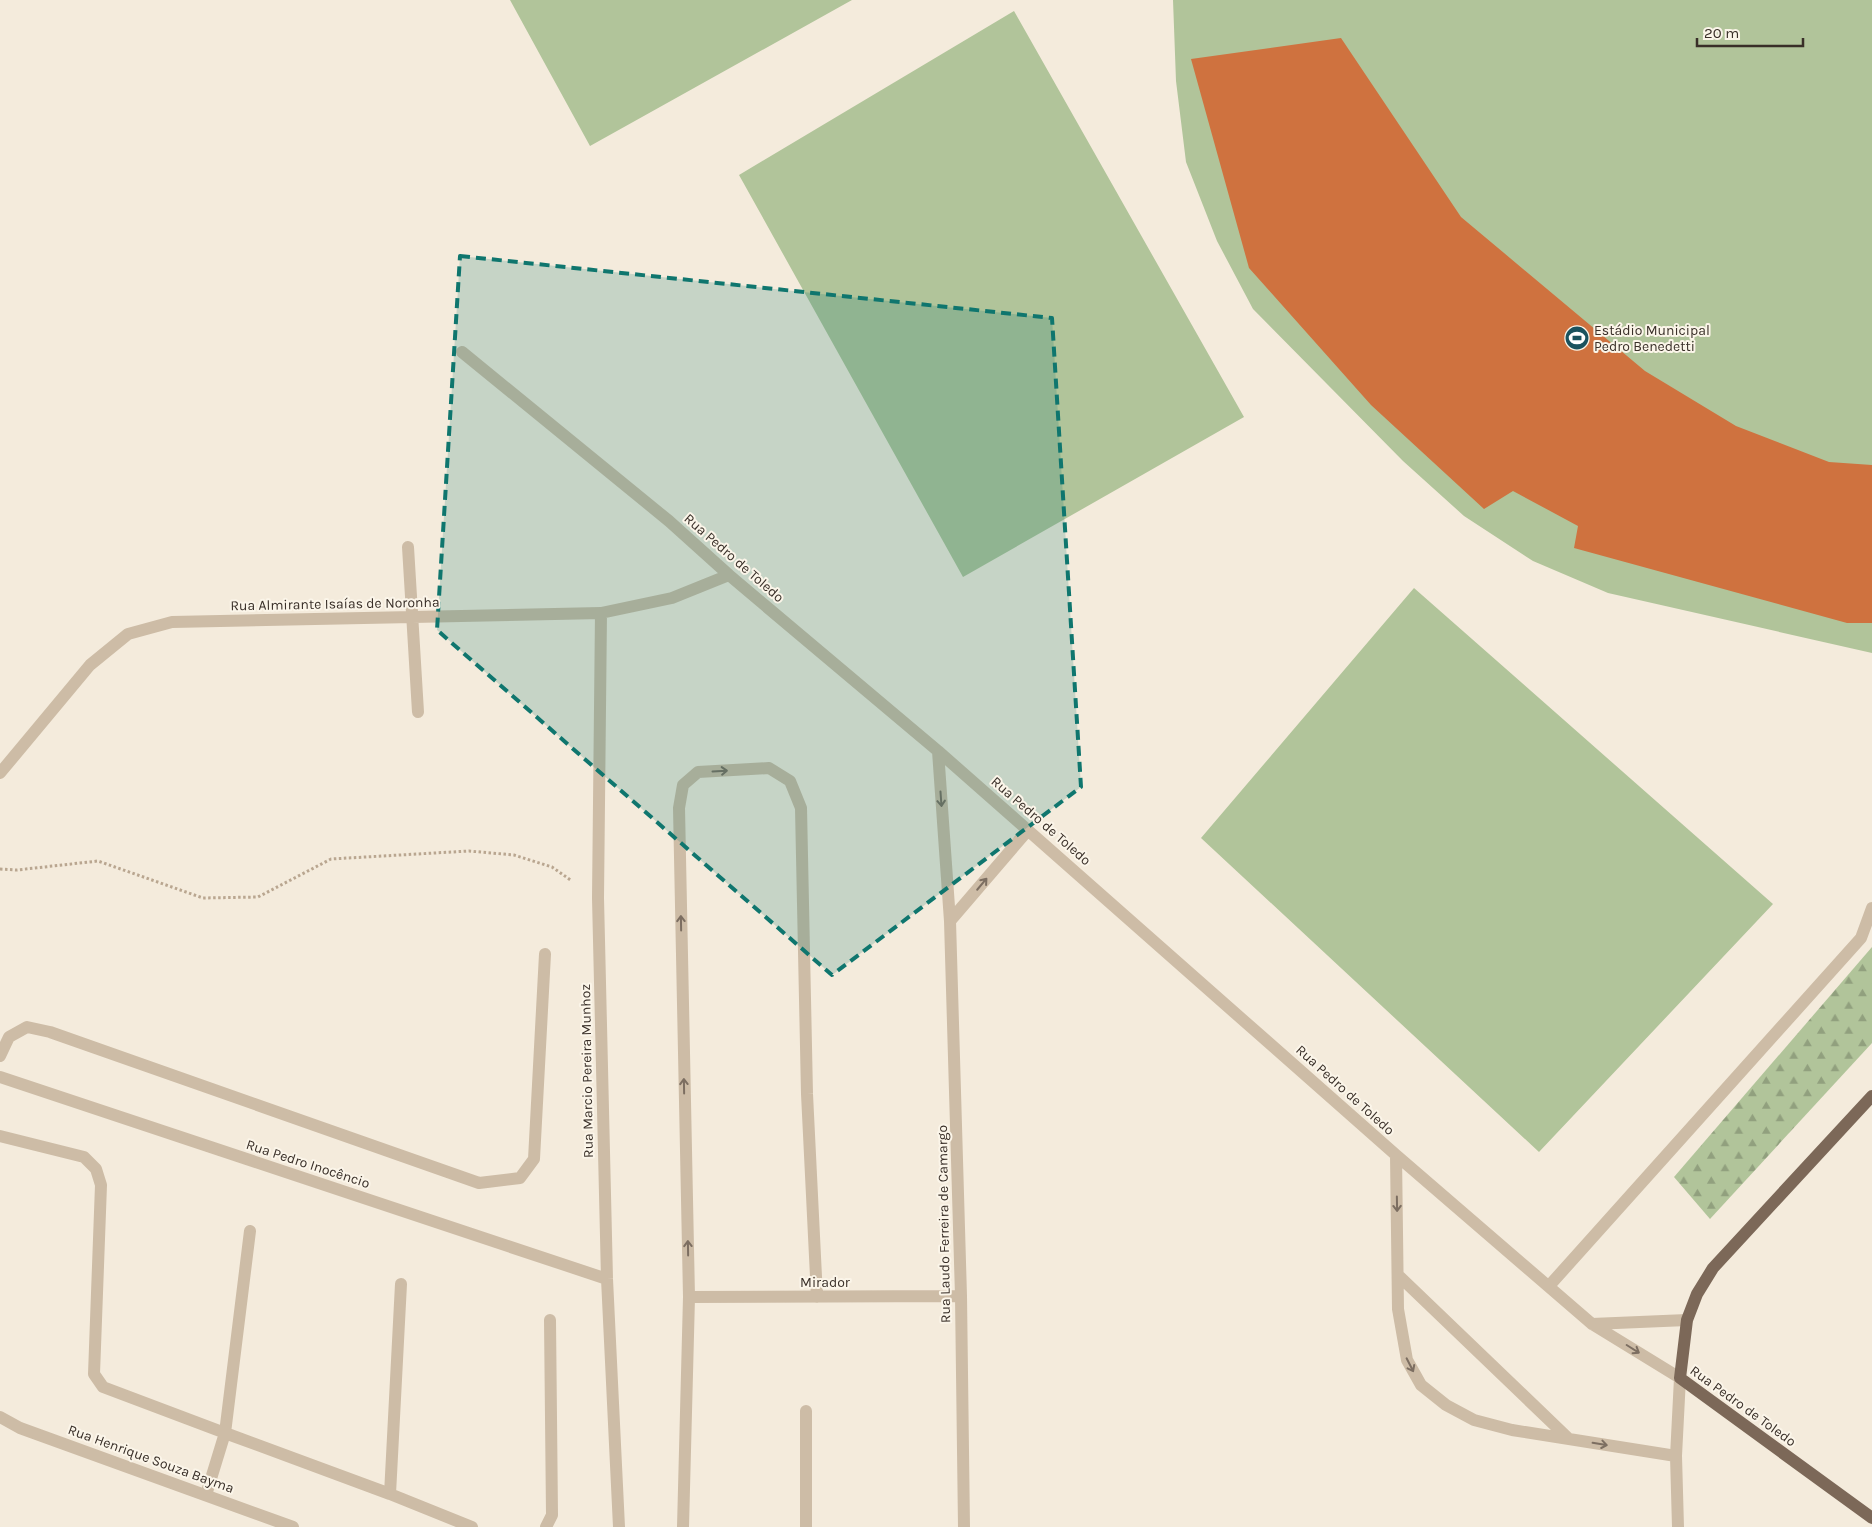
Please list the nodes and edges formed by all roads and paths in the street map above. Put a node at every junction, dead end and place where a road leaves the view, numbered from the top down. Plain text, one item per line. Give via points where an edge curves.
1 (462, 352) dead end
2 (408, 548) dead end
3 (729, 575) junction
4 (601, 613) junction
5 (412, 617) junction
6 (418, 712) dead end
7 (938, 750) junction
8 (0, 773) edge
9 (1028, 830) junction
10 (0, 869) edge
11 (598, 898) junction
12 (1872, 908) edge
13 (950, 921) junction
14 (545, 954) dead end
15 (0, 1056) edge
16 (0, 1078) edge
17 (1872, 1096) edge
18 (0, 1136) edge
19 (1396, 1155) junction
20 (250, 1231) dead end
21 (1398, 1275) junction
22 (607, 1279) junction
23 (401, 1284) dead end
24 (1548, 1286) junction
25 (961, 1296) junction
26 (688, 1297) junction
27 (817, 1297) junction
28 (550, 1320) dead end
29 (1687, 1320) junction
30 (1592, 1324) junction
31 (1680, 1378) junction
32 (806, 1411) dead end
33 (0, 1417) edge
34 (225, 1433) junction
35 (1569, 1439) junction
36 (1676, 1456) junction
37 (390, 1494) junction
38 (206, 1495) junction
39 (1872, 1518) edge
40 (293, 1527) edge
41 (472, 1527) edge
42 (546, 1527) edge
43 (619, 1527) edge
44 (683, 1527) edge
45 (806, 1527) edge
46 (964, 1527) edge
47 (1678, 1527) edge

1 - 3 street, Rua Pedro de Toledo via 669,521
2 - 5 street
3 - 4 street, Rua Almirante Isaías de Noronha via 672,598
3 - 7 street, Rua Pedro de Toledo
4 - 5 street, Rua Almirante Isaías de Noronha
4 - 11 street, Rua Marcio Pereira Munhoz
5 - 6 street
5 - 8 street, Rua Almirante Isaías de Noronha via 172,622 128,634 90,665
7 - 9 street, Rua Pedro de Toledo
7 -> 13 street, Rua Laudo Ferreira de Camargo
13 -> 9 street
9 - 19 street, Rua Pedro de Toledo
10 - 11 path via 98,861 203,898 258,897 331,859 469,851 514,855 552,867
11 - 22 street, Rua Marcio Pereira Munhoz
12 - 24 street via 1861,938
13 - 25 street, Rua Laudo Ferreira de Camargo
14 - 15 street via 534,1159 520,1178 479,1183 50,1032 27,1027 9,1037
16 - 22 street, Rua Pedro Inocêncio
17 - 29 main road via 1713,1268 1697,1294
18 - 34 street via 84,1157 96,1169 101,1185 94,1374 103,1387
19 -> 21 street
19 - 24 street, Rua Pedro de Toledo
20 - 34 street
21 - 35 street
21 -> 35 street via 1398,1309 1407,1360 1422,1385 1446,1405 1474,1420
22 - 43 street, Rua Marcio Pereira Munhoz
23 - 37 street
24 - 30 street, Rua Pedro de Toledo
25 - 27 street, Mirador
25 - 46 street, Rua Laudo Ferreira de Camargo
26 - 27 street, Mirador
26 -> 27 street via 679,808 683,785 698,772 769,768 790,781 801,808 807,1094
26 - 44 street
28 - 42 street via 552,1515
29 - 30 street
29 - 31 main road
30 -> 31 street, Rua Pedro de Toledo
31 - 36 street
31 - 39 main road, Rua Pedro de Toledo
32 - 45 street
33 - 38 street, Rua Henrique Souza Bayma via 20,1428
34 - 37 street
34 - 38 street
35 -> 36 street
36 - 47 street
37 - 41 street
38 - 40 street, Rua Henrique Souza Bayma

